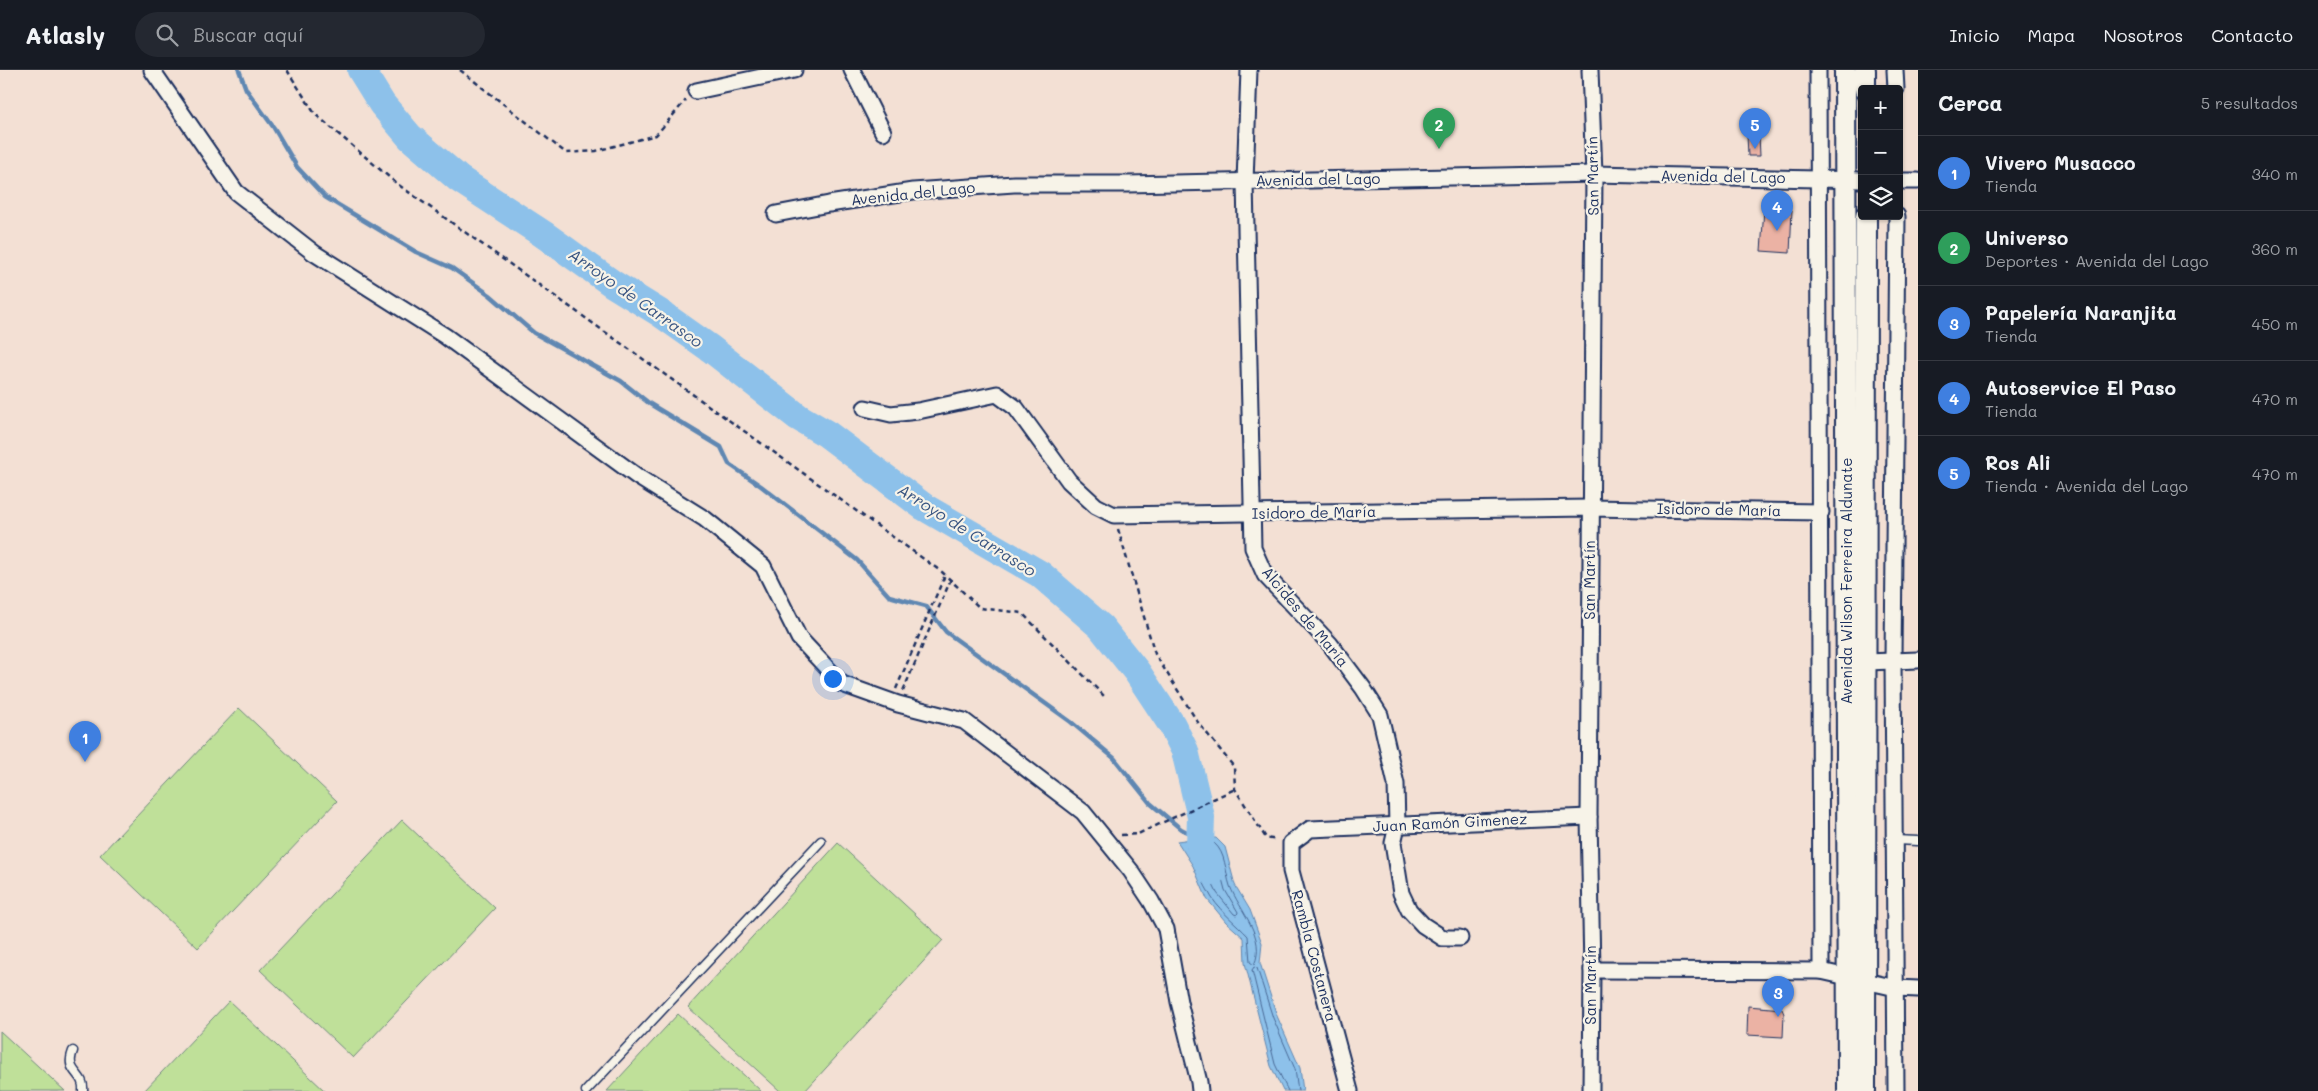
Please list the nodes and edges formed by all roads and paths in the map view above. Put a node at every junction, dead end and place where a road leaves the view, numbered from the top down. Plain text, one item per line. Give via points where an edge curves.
1 (152, 70) edge
2 (287, 70) edge
3 (460, 70) edge
4 (794, 70) edge
5 (852, 70) edge
6 (1249, 70) edge
7 (1590, 70) edge
8 (1818, 70) edge
9 (1845, 70) edge
10 (1865, 70) edge
11 (1896, 70) edge
12 (1865, 85) edge
13 (1896, 85) edge
14 (696, 91) joint
15 (883, 132) dead end
16 (1594, 174) junction
17 (1818, 179) junction
18 (1854, 180) edge
19 (1903, 181) edge
20 (1918, 181) edge
21 (1246, 182) junction
22 (776, 214) dead end
23 (1866, 220) edge
24 (1897, 220) edge
25 (864, 408) dead end
26 (1590, 508) junction
27 (1821, 512) junction
28 (1251, 514) junction
29 (1114, 515) junction
30 (945, 574) junction
31 (951, 579) junction
32 (1893, 660) junction
33 (1918, 660) edge
34 (1867, 662) junction
35 (1106, 698) dead end
36 (894, 703) junction
37 (1235, 790) junction
38 (1589, 817) junction
39 (1397, 826) junction
40 (1138, 834) dead end
41 (1895, 840) junction
42 (822, 841) dead end
43 (1918, 841) edge
44 (1291, 843) junction
45 (1460, 938) dead end
46 (1592, 970) junction
47 (1821, 971) junction
48 (1858, 979) junction
49 (1896, 988) junction
50 (1918, 988) edge
51 (74, 1051) dead end
52 (84, 1091) edge
53 (586, 1091) edge
54 (1200, 1091) edge
55 (1350, 1091) edge
56 (1591, 1091) edge
57 (1848, 1091) edge
58 (1866, 1091) edge
59 (1896, 1091) edge

1 - 36 street via 236,192 314,253 445,336 638,477 705,519 763,566 799,638 842,684
2 - 30 path via 315,114 396,183
3 - 14 path via 566,153 596,151 656,135
4 - 14 street
5 - 15 street
6 - 21 street, Alcides de María
7 - 16 street, San Martín
8 - 17 street, Avenida Wilson Ferreira Aldunate
9 - 18 main road, Avenida Wilson Ferreira Aldunate
10 - 12 main road
11 - 13 street
16 - 17 street, Avenida del Lago
16 - 21 street, Avenida del Lago
16 - 26 street, San Martín
17 - 18 street, Avenida del Lago
17 - 27 street, Avenida Wilson Ferreira Aldunate
18 - 48 main road, Avenida Wilson Ferreira Aldunate
19 - 20 street
21 - 22 street, Avenida del Lago via 1014,184 914,191
21 - 28 street, Alcides de María
23 - 34 main road, Avenida Wilson Ferreira Aldunate
24 - 32 street
25 - 29 street via 891,414 997,394 1016,408 1069,481 1096,506
26 - 27 street, Isidoro de María
26 - 28 street, Isidoro de María
26 - 38 street, San Martín
27 - 47 street, Avenida Wilson Ferreira Aldunate
28 - 29 street, Isidoro de María
28 - 39 street, Alcides de María via 1253,548 1265,575 1330,644 1380,715 1396,784
29 - 37 path via 1155,654 1197,721 1234,767
30 - 31 path
30 - 36 path via 906,665
31 - 35 path via 980,608 1022,613
31 - 36 path via 913,668
32 - 33 street
32 - 34 street
32 - 41 street
34 - 48 main road, Avenida Wilson Ferreira Aldunate
36 - 54 street via 964,721 1083,812 1115,851 1151,901 1166,929
37 - 40 path
37 - 44 path via 1266,838
38 - 39 street, Juan Ramón Gimenez
38 - 46 street, San Martín
39 - 44 street, Juan Ramón Gimenez via 1310,829
39 - 45 street, Alcides de María via 1393,843 1401,893 1409,910 1423,926 1443,938
41 - 43 lane
41 - 49 street
42 - 53 lane
44 - 55 street, Rambla Costanera via 1291,871
46 - 47 street
46 - 56 street, San Martín
47 - 48 street
48 - 49 street
48 - 57 main road, Avenida Wilson Ferreira Aldunate
48 - 58 main road, Avenida Wilson Ferreira Aldunate
49 - 50 street
49 - 59 street
51 - 52 lane via 70,1058 71,1068 83,1082

